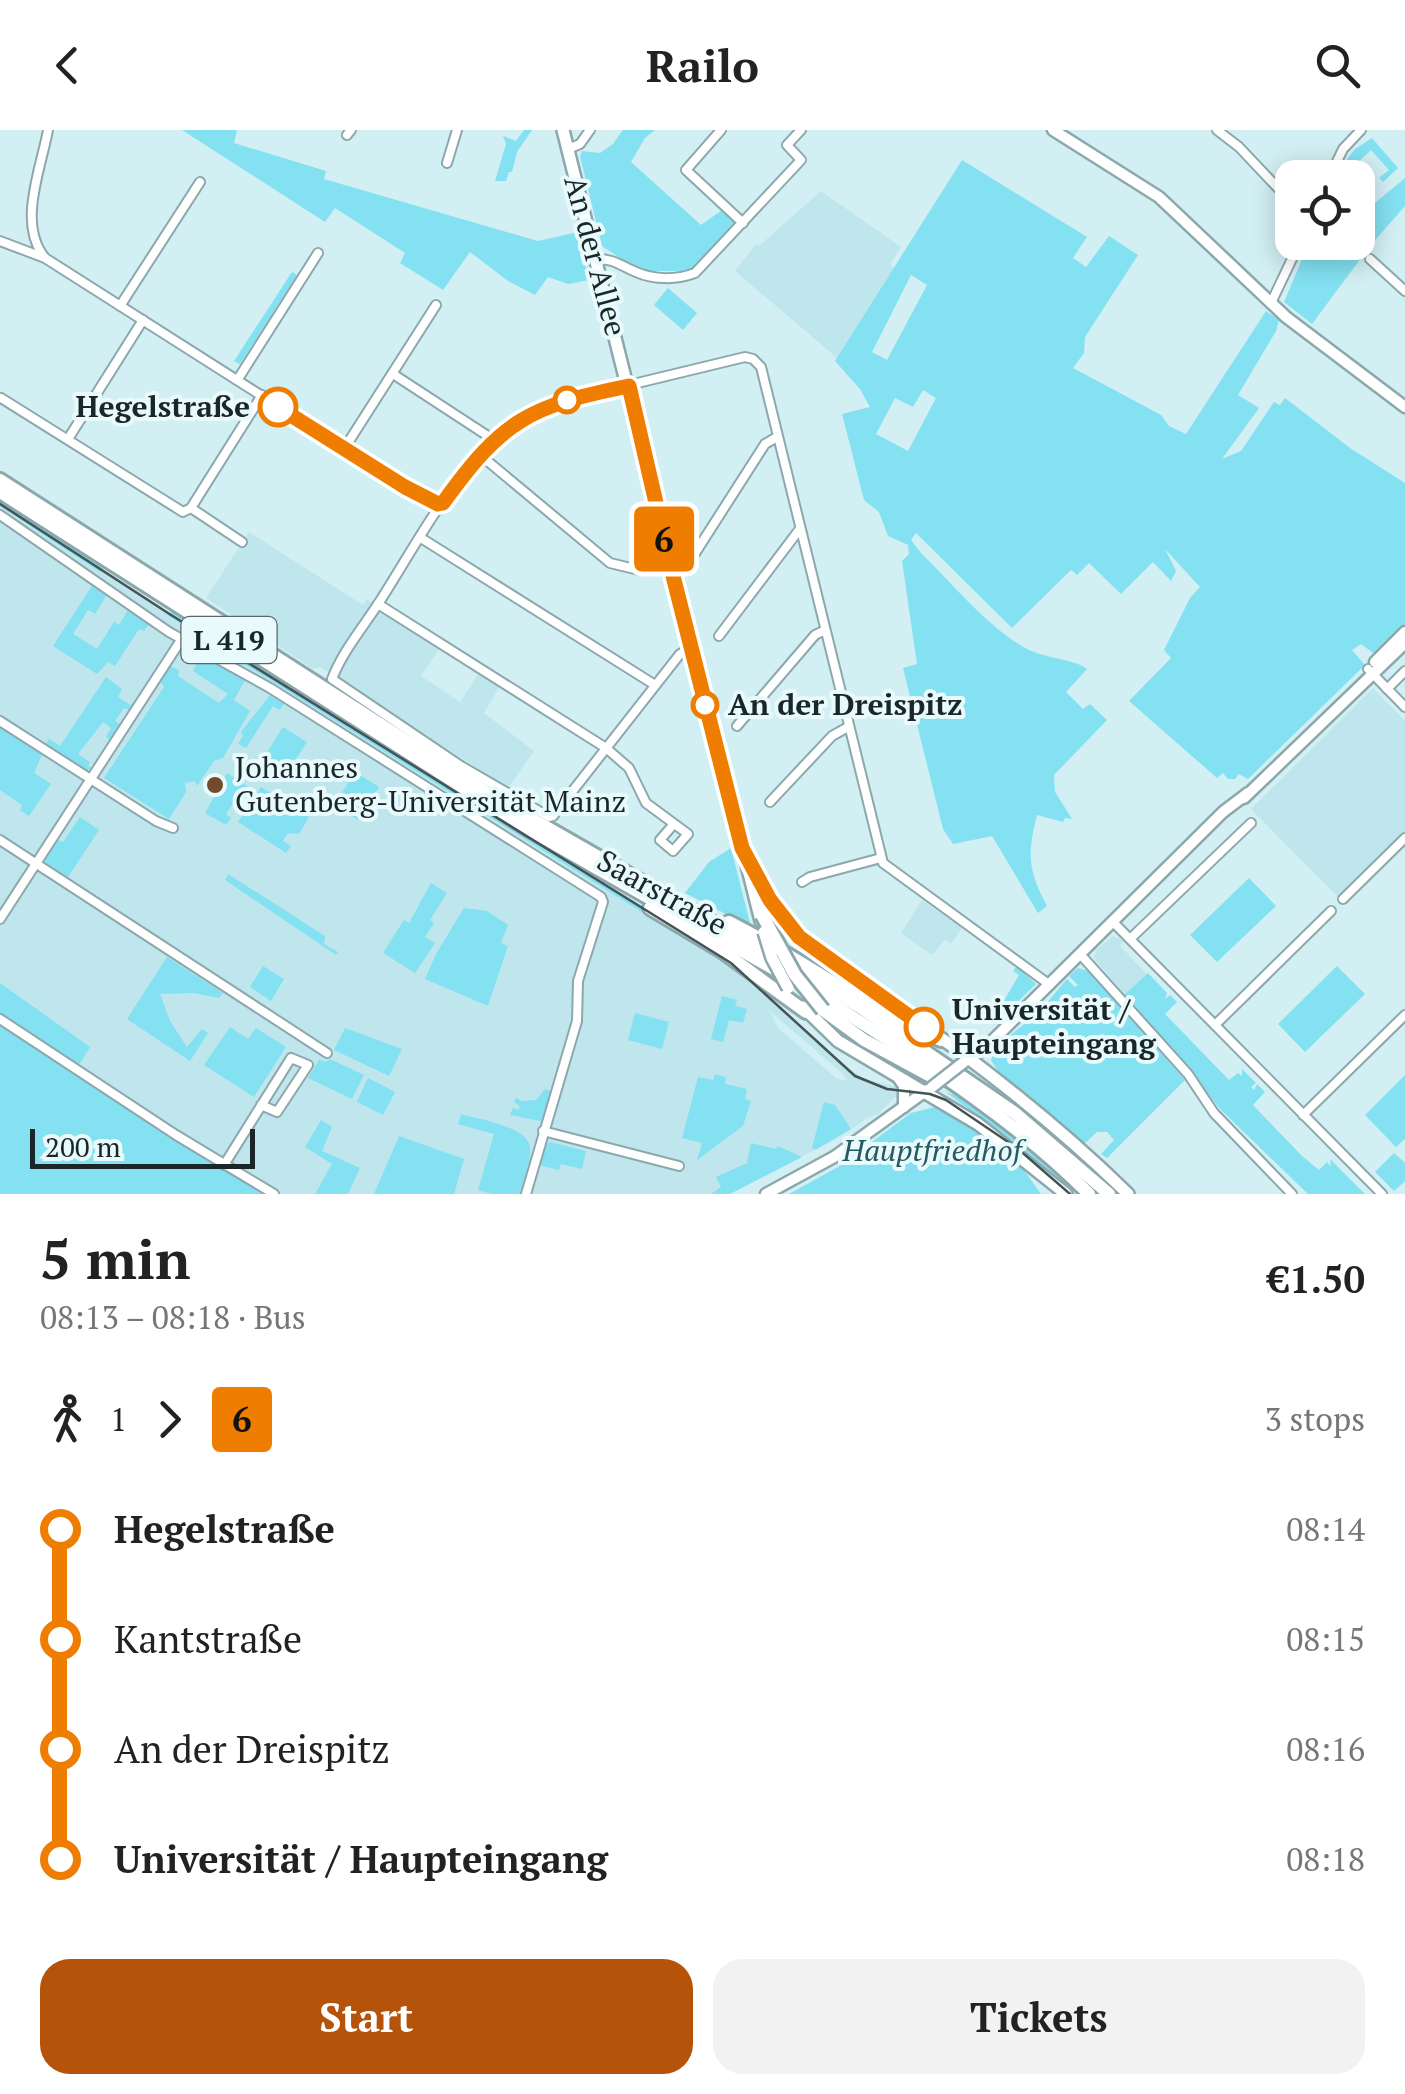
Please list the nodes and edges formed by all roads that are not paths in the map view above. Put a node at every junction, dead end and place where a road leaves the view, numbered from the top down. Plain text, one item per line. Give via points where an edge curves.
1 (48, 130) edge
2 (457, 130) edge
3 (563, 130) edge
4 (590, 130) edge
5 (721, 130) edge
6 (800, 130) edge
7 (1053, 130) edge
8 (1216, 130) edge
9 (1361, 130) edge
10 (568, 149) junction
11 (1338, 160) edge
12 (446, 163) dead end
13 (200, 182) dead end
14 (1275, 186) edge
15 (743, 223) junction
16 (25, 235) junction
17 (5, 242) edge
18 (318, 253) dead end
19 (45, 258) junction
20 (596, 259) junction
21 (1291, 260) edge
22 (1371, 260) edge
23 (1405, 291) edge
24 (1271, 303) junction
25 (436, 305) dead end
26 (120, 306) junction
27 (143, 320) junction
28 (393, 374) junction
29 (238, 380) junction
30 (629, 386) junction
31 (262, 395) junction
32 (1, 398) edge
33 (1405, 408) edge
34 (777, 437) junction
35 (68, 439) junction
36 (494, 440) junction
37 (344, 449) junction
38 (480, 454) junction
39 (0, 480) edge
40 (0, 492) edge
41 (443, 503) junction
42 (191, 508) junction
43 (0, 515) edge
44 (799, 530) junction
45 (421, 538) junction
46 (242, 542) dead end
47 (692, 558) dead end
48 (670, 565) junction
49 (378, 604) junction
50 (824, 630) junction
51 (1405, 632) edge
52 (719, 636) dead end
53 (182, 640) junction
54 (1405, 642) edge
55 (691, 647) junction
56 (1370, 671) junction
57 (1405, 671) edge
58 (655, 685) junction
59 (1386, 688) junction
60 (1405, 707) edge
61 (0, 721) edge
62 (737, 726) dead end
63 (848, 727) junction
64 (606, 748) junction
65 (91, 779) junction
66 (770, 802) dead end
67 (1251, 824) dead end
68 (673, 825) dead end
69 (173, 828) dead end
70 (1405, 838) edge
71 (0, 840) edge
72 (742, 848) junction
73 (881, 858) junction
74 (36, 863) junction
75 (587, 863) junction
76 (802, 882) dead end
77 (1343, 900) dead end
78 (1331, 910) dead end
79 (760, 911) junction
80 (697, 912) junction
81 (0, 919) edge
82 (1113, 922) junction
83 (1130, 940) junction
84 (1080, 954) junction
85 (1050, 985) junction
86 (806, 1012) junction
87 (1405, 1014) edge
88 (0, 1020) edge
89 (1215, 1025) junction
90 (996, 1035) junction
91 (941, 1040) junction
92 (984, 1049) junction
93 (966, 1060) junction
94 (308, 1065) junction
95 (897, 1076) junction
96 (989, 1076) junction
97 (929, 1089) junction
98 (963, 1090) junction
99 (946, 1103) junction
100 (261, 1105) junction
101 (907, 1105) junction
102 (1303, 1115) junction
103 (543, 1132) junction
104 (224, 1165) junction
105 (679, 1166) dead end
106 (274, 1194) edge
107 (526, 1194) edge
108 (766, 1194) edge
109 (1066, 1194) edge
110 (1090, 1194) edge
111 (1110, 1194) edge
112 (1128, 1194) edge
113 (1292, 1194) edge
114 (1382, 1194) edge

1 - 16 street
2 - 12 street
3 - 10 main road, An der Allee
4 - 10 street
5 - 15 street via 686,170
6 - 15 street via 787,146 800,160
7 - 24 street via 1166,202
8 - 14 street
9 - 11 street
10 - 20 main road, An der Allee
13 - 26 street
15 - 20 street via 689,276 649,276
16 - 17 street
16 - 19 street
17 - 19 street
18 - 29 street
19 - 26 street
20 - 30 main road, An der Allee
21 - 24 street
22 - 23 street
24 - 33 street
25 - 28 street
26 - 27 street
27 - 29 street
27 - 35 street
28 - 36 street
28 - 37 street
29 - 31 street
30 - 34 street via 753,359
30 - 36 street via 551,404
30 - 48 main road, An der Allee
31 - 37 street
31 - 42 street
32 - 35 street
34 - 44 street
34 - 47 street via 765,444
35 - 42 street via 180,511
36 - 38 street
37 - 41 street
38 - 41 street
38 - 48 street via 610,563 638,570
39 - 80 highway, Saarstraße / L 419 via 492,796
40 - 75 highway, Saarstraße / L 419
41 - 45 street
42 - 46 street
43 - 53 street
44 - 50 street
44 - 52 street
45 - 49 street
45 - 58 street
48 - 55 main road, An der Allee
49 - 64 street
49 - 64 street via 334,682 487,782 553,816
50 - 62 street
50 - 63 street
51 - 56 street
53 - 65 street
53 - 103 street via 270,688 602,899 578,981 577,1021
54 - 56 street
55 - 58 street
55 - 72 main road, An der Allee
56 - 59 street
56 - 82 street
57 - 59 street
58 - 64 street
59 - 60 street
61 - 65 street
63 - 66 street
63 - 73 street
64 - 68 street via 629,768 643,799
65 - 69 street
65 - 74 street
67 - 83 street
70 - 77 street
71 - 74 street
72 - 79 main road
72 - 91 main road via 799,937
73 - 76 street
73 - 85 street
74 - 81 street
74 - 94 street via 323,1050
75 - 86 highway
75 - 98 highway, Saarstraße / L 419 via 790,978
78 - 89 street
79 - 86 main road, bridge via 769,950
79 - 98 highway, bridge via 794,976 823,1010 887,1054
80 - 91 highway, L 419 via 740,927
80 - 111 highway, Saarstraße / L 419 via 960,1074
82 - 83 street
82 - 84 street
83 - 89 street
84 - 85 street
84 - 113 street via 1188,1074 1214,1114
85 - 90 street
86 - 95 main road via 838,1041
87 - 102 street
88 - 104 street
89 - 102 street
90 - 92 street
90 - 93 street
91 - 93 main road
92 - 93 street
92 - 96 street
93 - 96 main road
93 - 97 street, bridge
94 - 100 street via 277,1112
94 - 100 street via 291,1058
95 - 97 main road
95 - 101 street
96 - 112 main road
97 - 99 main road
97 - 101 street
98 - 110 highway, Saarstraße / L 419
99 - 101 street
99 - 109 main road
100 - 104 street
101 - 108 street via 834,1157
102 - 114 street
103 - 105 street
103 - 107 street
104 - 106 street

